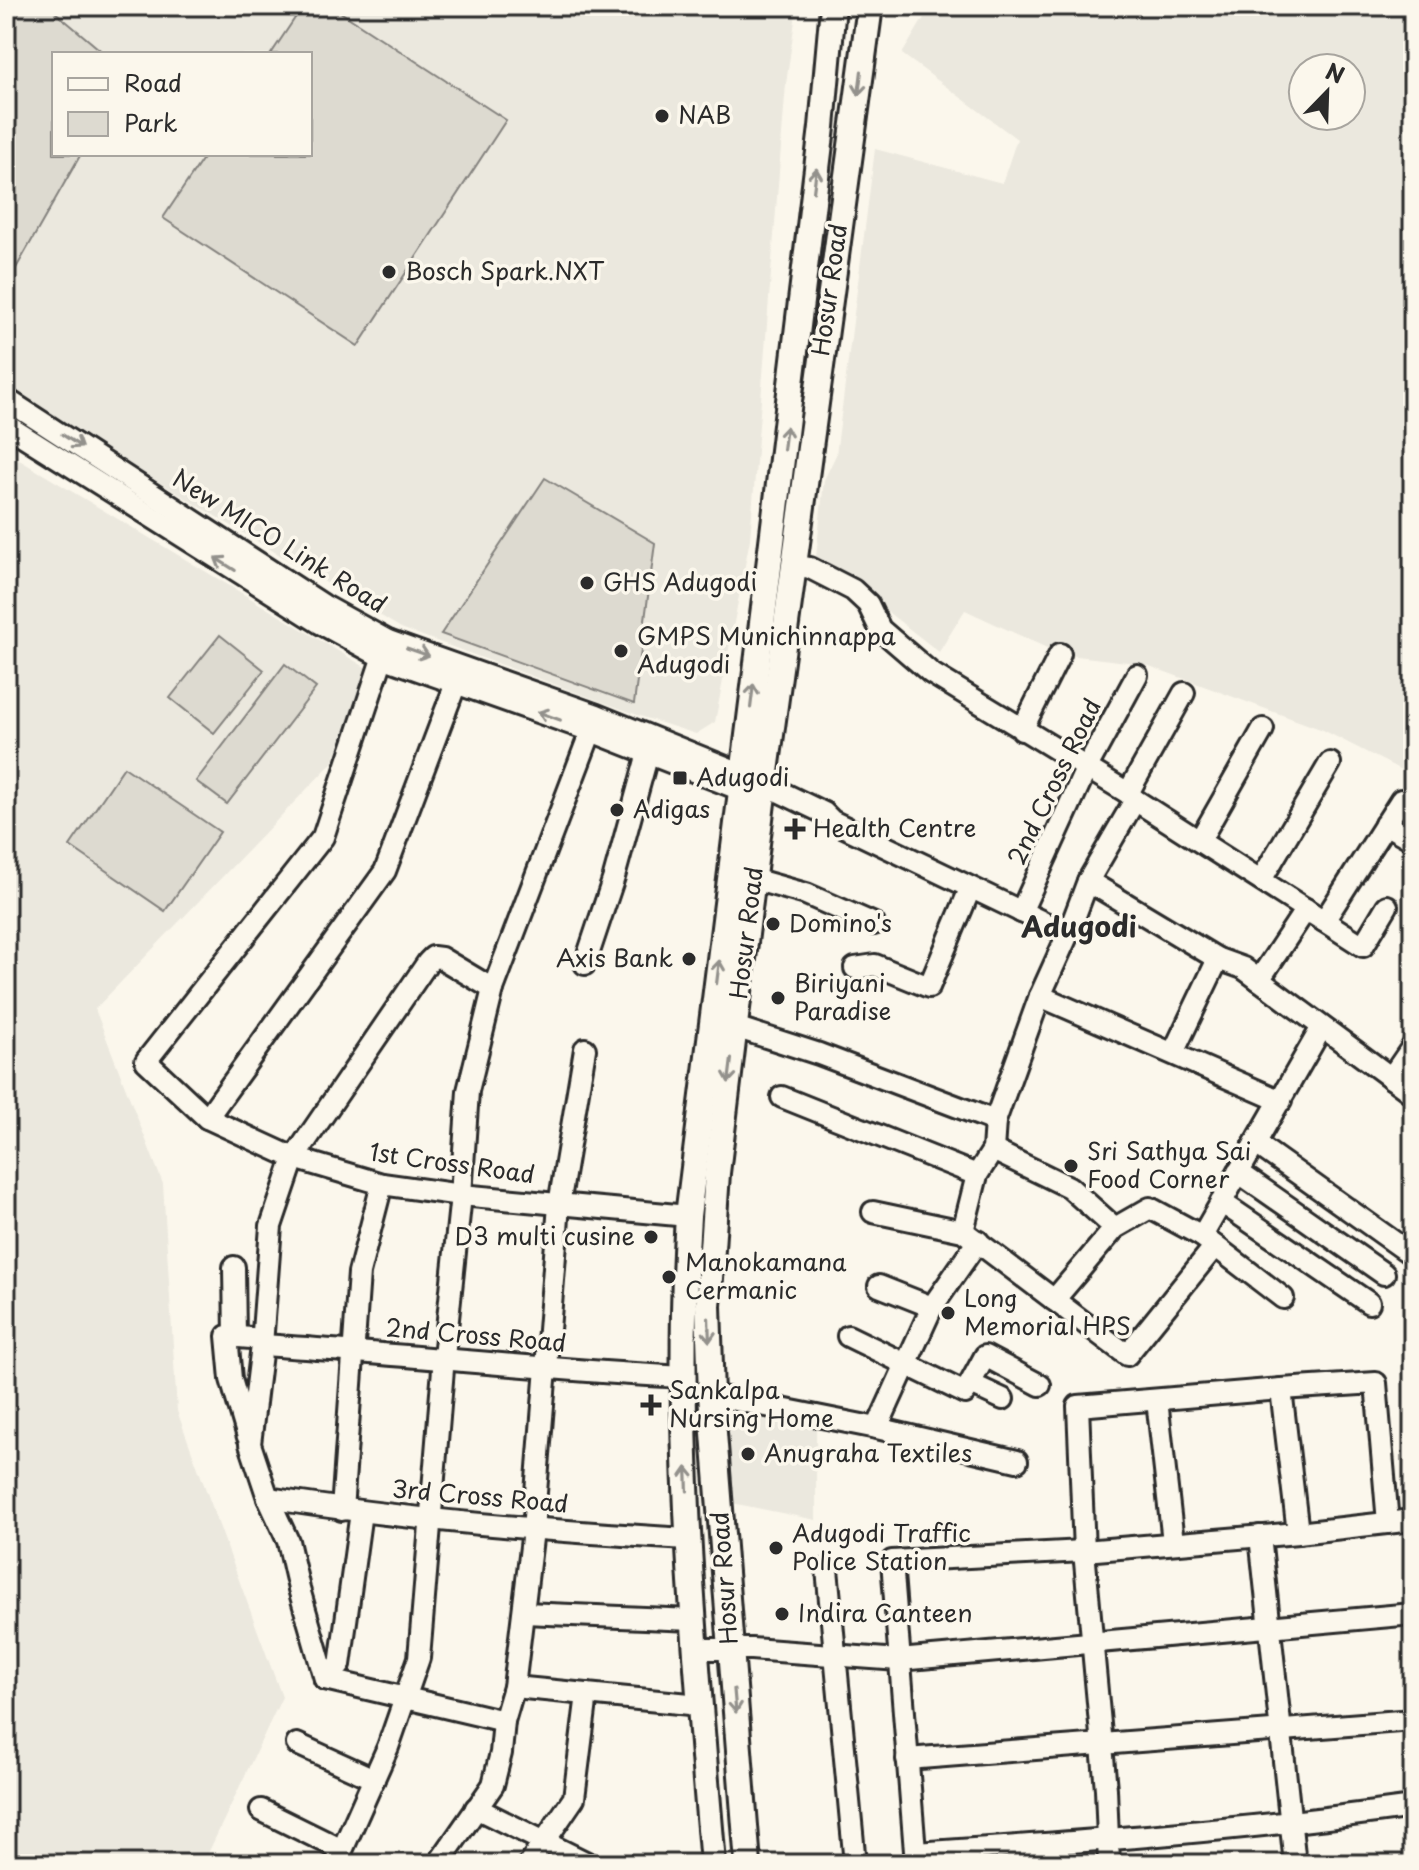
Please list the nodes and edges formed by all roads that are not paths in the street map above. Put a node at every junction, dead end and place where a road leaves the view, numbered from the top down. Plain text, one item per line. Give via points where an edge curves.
1 (833, 6) edge
2 (870, 6) edge
3 (6, 399) edge
4 (6, 425) edge
5 (793, 565) junction
6 (385, 649) junction
7 (1060, 654) dead end
8 (459, 675) junction
9 (1137, 675) dead end
10 (1184, 693) dead end
11 (1263, 729) dead end
12 (1022, 730) junction
13 (591, 731) junction
14 (648, 753) junction
15 (1330, 763) dead end
16 (1087, 767) junction
17 (753, 787) junction
18 (1131, 796) junction
19 (1401, 800) dead end
20 (1385, 824) junction
21 (1200, 840) junction
22 (1413, 840) edge
23 (753, 879) junction
24 (1261, 880) junction
25 (1088, 881) junction
26 (970, 889) junction
27 (1387, 906) dead end
28 (1021, 912) junction
29 (1315, 915) junction
30 (874, 924) dead end
31 (1068, 934) junction
32 (1218, 959) junction
33 (585, 964) dead end
34 (855, 968) dead end
35 (1259, 980) junction
36 (493, 989) junction
37 (1040, 996) junction
38 (735, 1027) junction
39 (1322, 1027) junction
40 (1413, 1046) edge
41 (585, 1049) dead end
42 (1173, 1053) junction
43 (1391, 1078) junction
44 (1413, 1094) edge
45 (782, 1097) dead end
46 (1281, 1101) junction
47 (207, 1118) junction
48 (995, 1121) junction
49 (1255, 1143) junction
50 (993, 1150) junction
51 (294, 1158) junction
52 (1238, 1172) junction
53 (977, 1175) junction
54 (382, 1184) junction
55 (461, 1195) junction
56 (1221, 1202) junction
57 (559, 1205) junction
58 (873, 1212) dead end
59 (688, 1216) junction
60 (1115, 1228) junction
61 (970, 1236) junction
62 (1208, 1241) junction
63 (1411, 1254) edge
64 (234, 1267) dead end
65 (1384, 1274) dead end
66 (879, 1286) dead end
67 (1283, 1298) dead end
68 (1054, 1300) junction
69 (1369, 1303) dead end
70 (932, 1307) junction
71 (848, 1336) dead end
72 (235, 1337) junction
73 (262, 1342) junction
74 (354, 1351) junction
75 (444, 1357) junction
76 (906, 1363) junction
77 (547, 1369) junction
78 (684, 1377) junction
79 (971, 1384) junction
80 (1040, 1385) dead end
81 (1281, 1389) junction
82 (711, 1395) junction
83 (1003, 1399) dead end
84 (1157, 1400) junction
85 (877, 1428) junction
86 (250, 1444) junction
87 (1017, 1461) dead end
88 (268, 1498) junction
89 (352, 1511) junction
90 (431, 1519) junction
91 (1413, 1520) edge
92 (1388, 1523) junction
93 (533, 1530) junction
94 (1298, 1533) junction
95 (1260, 1536) junction
96 (688, 1539) junction
97 (1173, 1542) junction
98 (1084, 1551) junction
99 (827, 1569) dead end
100 (524, 1613) junction
101 (1413, 1614) edge
102 (693, 1620) junction
103 (1270, 1625) junction
104 (1093, 1643) junction
105 (731, 1648) junction
106 (694, 1649) junction
107 (837, 1654) junction
108 (899, 1660) junction
109 (325, 1679) junction
110 (514, 1687) junction
111 (587, 1694) junction
112 (406, 1697) junction
113 (700, 1705) junction
114 (1413, 1720) edge
115 (504, 1721) junction
116 (1282, 1730) junction
117 (297, 1744) dead end
118 (1102, 1745) junction
119 (907, 1759) junction
120 (374, 1779) junction
121 (1413, 1807) edge
122 (476, 1808) junction
123 (261, 1810) dead end
124 (1292, 1824) junction
125 (1108, 1840) junction
126 (543, 1841) junction
127 (339, 1857) edge
128 (915, 1858) edge
129 (438, 1864) edge
130 (529, 1864) edge
131 (589, 1864) edge
132 (713, 1864) edge
133 (748, 1864) edge
134 (855, 1864) edge
135 (1109, 1864) edge
136 (1295, 1864) edge

17 -> 1 main road, Hosur Road
2 -> 5 main road, Hosur Road
3 -> 6 street, New MICO Link Road
6 -> 4 street, New MICO Link Road via 320,623
5 - 12 street via 853,590 868,604 880,629 931,673
5 - 17 main road, Hosur Road
6 - 8 street, New MICO Link Road
6 - 47 street, 1st Cross Road via 323,837 146,1061
7 - 12 street
13 -> 8 street, New MICO Link Road
8 - 17 street, New MICO Link Road via 597,715
8 - 47 street via 385,871
9 - 16 street, 2nd Cross Road
10 - 18 street
11 - 21 street
12 - 16 street
13 - 14 street, New MICO Link Road
13 - 36 street
14 - 17 street, New MICO Link Road
14 - 33 street
15 - 24 street
16 - 18 street
16 - 28 street, 2nd Cross Road
17 - 23 main road, Hosur Road
17 - 26 street
59 -> 17 main road, Hosur Road
18 - 21 street
18 - 25 street
19 - 20 street
20 - 22 street
20 - 29 street
21 - 24 street
23 - 30 street
23 - 38 main road, Hosur Road
24 - 29 street
25 - 31 street
25 - 32 street
26 - 28 street
26 - 34 street via 929,987 875,965
27 - 29 street via 1363,946
28 - 31 street
29 - 35 street
31 - 37 street
32 - 35 street
32 - 42 street
35 - 39 street
36 - 51 street via 433,957
36 - 55 street via 468,1091
37 - 42 street
37 - 48 street
38 - 48 street
38 -> 82 main road, Hosur Road via 708,1306
39 - 43 street
39 - 46 street
40 - 43 street
41 - 57 street
42 - 46 street
43 - 44 street
45 - 53 street
46 - 49 street
47 - 51 street, 1st Cross Road
48 - 50 street
49 - 52 street
49 - 63 street
50 - 53 street
50 - 60 street via 1069,1187
51 - 54 street, 1st Cross Road
51 - 73 street via 271,1226
52 - 56 street
52 - 65 street
53 - 61 street
54 - 55 street, 1st Cross Road
54 - 74 street via 359,1273
55 - 57 street, 1st Cross Road
55 - 75 street
56 - 62 street
56 - 69 street
57 - 59 street, 1st Cross Road
57 - 77 street
58 - 61 street
59 - 78 main road, Hosur Road
60 - 62 street via 1150,1208
60 - 68 street
61 - 68 street
61 - 70 street
62 - 67 street
62 - 68 street via 1127,1355
64 - 72 street
66 - 70 street
70 - 76 street
71 - 76 street
72 - 73 street, 2nd Cross Road
72 - 86 street via 227,1336 231,1379
73 - 74 street, 2nd Cross Road
73 - 86 street
74 - 75 street, 2nd Cross Road
74 - 89 street
75 - 77 street, 2nd Cross Road
75 - 90 street
76 - 79 street via 965,1393
76 - 85 street
77 - 78 street, 2nd Cross Road
77 - 93 street
96 -> 78 main road, Hosur Road
79 - 80 street via 985,1356
79 - 83 street
81 - 84 street
81 - 92 street via 1376,1383
81 - 94 street
82 - 85 street
82 - 105 main road, Hosur Road
84 - 97 street
84 - 98 street via 1078,1406
85 - 87 street
86 - 88 street
88 - 89 street, 3rd Cross Road
88 - 109 street via 288,1541
89 - 90 street, 3rd Cross Road
89 - 109 street via 340,1665
90 - 93 street, 3rd Cross Road
90 - 112 street via 419,1658
91 - 92 street
92 - 94 street
93 - 96 street, 3rd Cross Road
93 - 100 street
94 - 95 street
95 - 97 street
95 - 103 street
96 - 102 main road, Hosur Road
97 - 98 street
98 - 104 street
98 - 108 street via 892,1561
99 - 107 street
100 - 102 street
100 - 110 street
101 - 103 street
102 - 106 main road, Hosur Road
103 - 104 street
103 - 116 street
104 - 108 street
104 - 118 street
105 - 106 street
105 - 107 street
105 -> 133 main road, Hosur Road
106 - 113 main road, Hosur Road
107 - 108 street
107 - 134 street
108 - 119 street
109 - 112 street
110 - 111 street
110 - 115 street
111 - 113 street
111 - 126 street via 574,1798
112 - 115 street
112 - 120 street
113 - 132 main road, Hosur Road
114 - 116 street
115 - 122 street via 493,1785
116 - 118 street
116 - 124 street
117 - 120 street
118 - 119 street
118 - 125 street
119 - 128 street
120 - 127 street
121 - 124 street
122 - 126 street
122 - 129 street
123 - 127 street
124 - 125 street
124 - 136 street
125 - 128 street
125 - 135 street
126 - 130 street
126 - 131 street

